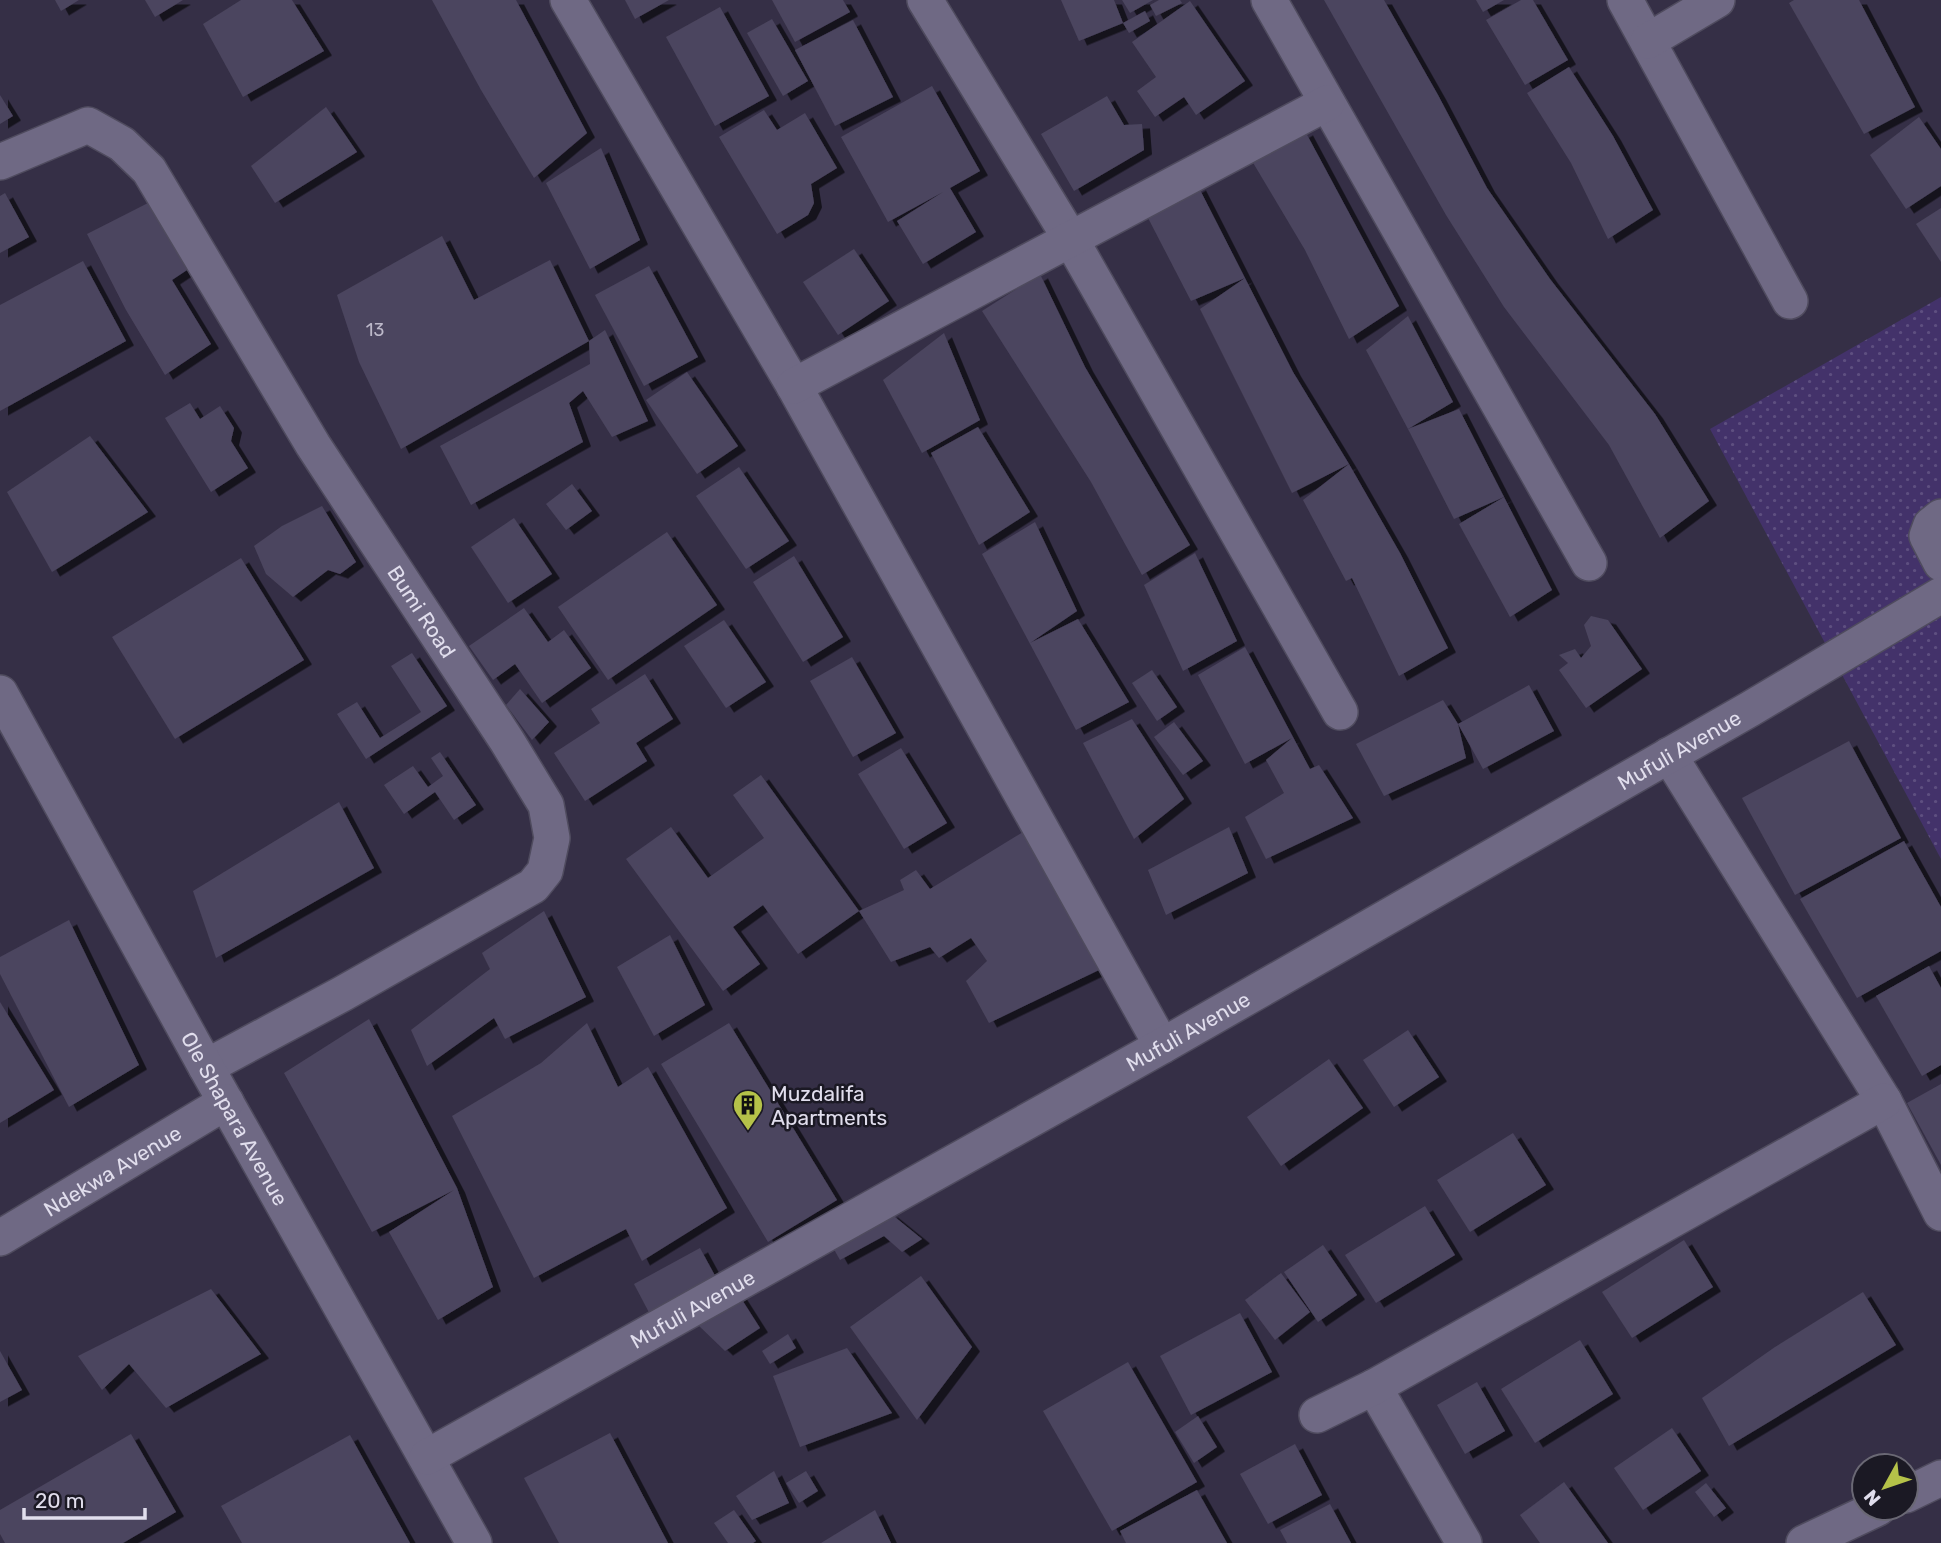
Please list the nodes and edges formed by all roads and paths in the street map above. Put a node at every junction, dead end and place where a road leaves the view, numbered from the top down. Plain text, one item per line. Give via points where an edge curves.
1 (568, 0) edge
2 (925, 0) edge
3 (1269, 0) edge
4 (1625, 0) edge
5 (1717, 0) edge
6 (1648, 41) junction
7 (1327, 103) junction
8 (0, 162) edge
9 (1070, 238) junction
10 (1790, 301) dead end
11 (794, 386) junction
12 (1941, 517) edge
13 (1589, 563) dead end
14 (1941, 563) edge
15 (1941, 596) edge
16 (0, 693) edge
17 (1340, 712) dead end
18 (10, 734) edge
19 (1669, 755) junction
20 (1162, 1046) junction
21 (206, 1067) junction
22 (1884, 1101) junction
23 (226, 1102) junction
24 (1941, 1213) edge
25 (0, 1238) edge
26 (1374, 1387) junction
27 (1317, 1415) dead end
28 (427, 1457) junction
29 (1941, 1478) edge
30 (1920, 1488) edge
31 (1850, 1521) edge
32 (474, 1543) edge
33 (1464, 1543) edge
34 (1804, 1543) edge

1 - 11 street
2 - 9 street
3 - 7 street
4 - 6 street
5 - 6 street
6 - 10 street
7 - 9 street
7 - 13 street
8 - 21 street, Bumi Road via 88,125 122,144 149,170 313,445 546,805 552,838 545,871 533,886
9 - 11 street
9 - 17 street
11 - 20 street
12 - 14 street via 1927,536
15 - 19 street, Mufuli Avenue
16 - 18 street, Ole Shapara Avenue
18 - 21 street, Ole Shapara Avenue
19 - 20 street, Mufuli Avenue
19 - 22 street
20 - 28 street, Mufuli Avenue
21 - 23 street, Ole Shapara Avenue
22 - 24 street
22 - 26 street
23 - 25 street, Ndekwa Avenue
23 - 28 street, Ole Shapara Avenue
26 - 27 street
26 - 33 street
28 - 32 street, Ole Shapara Avenue
29 - 30 street
31 - 34 street

